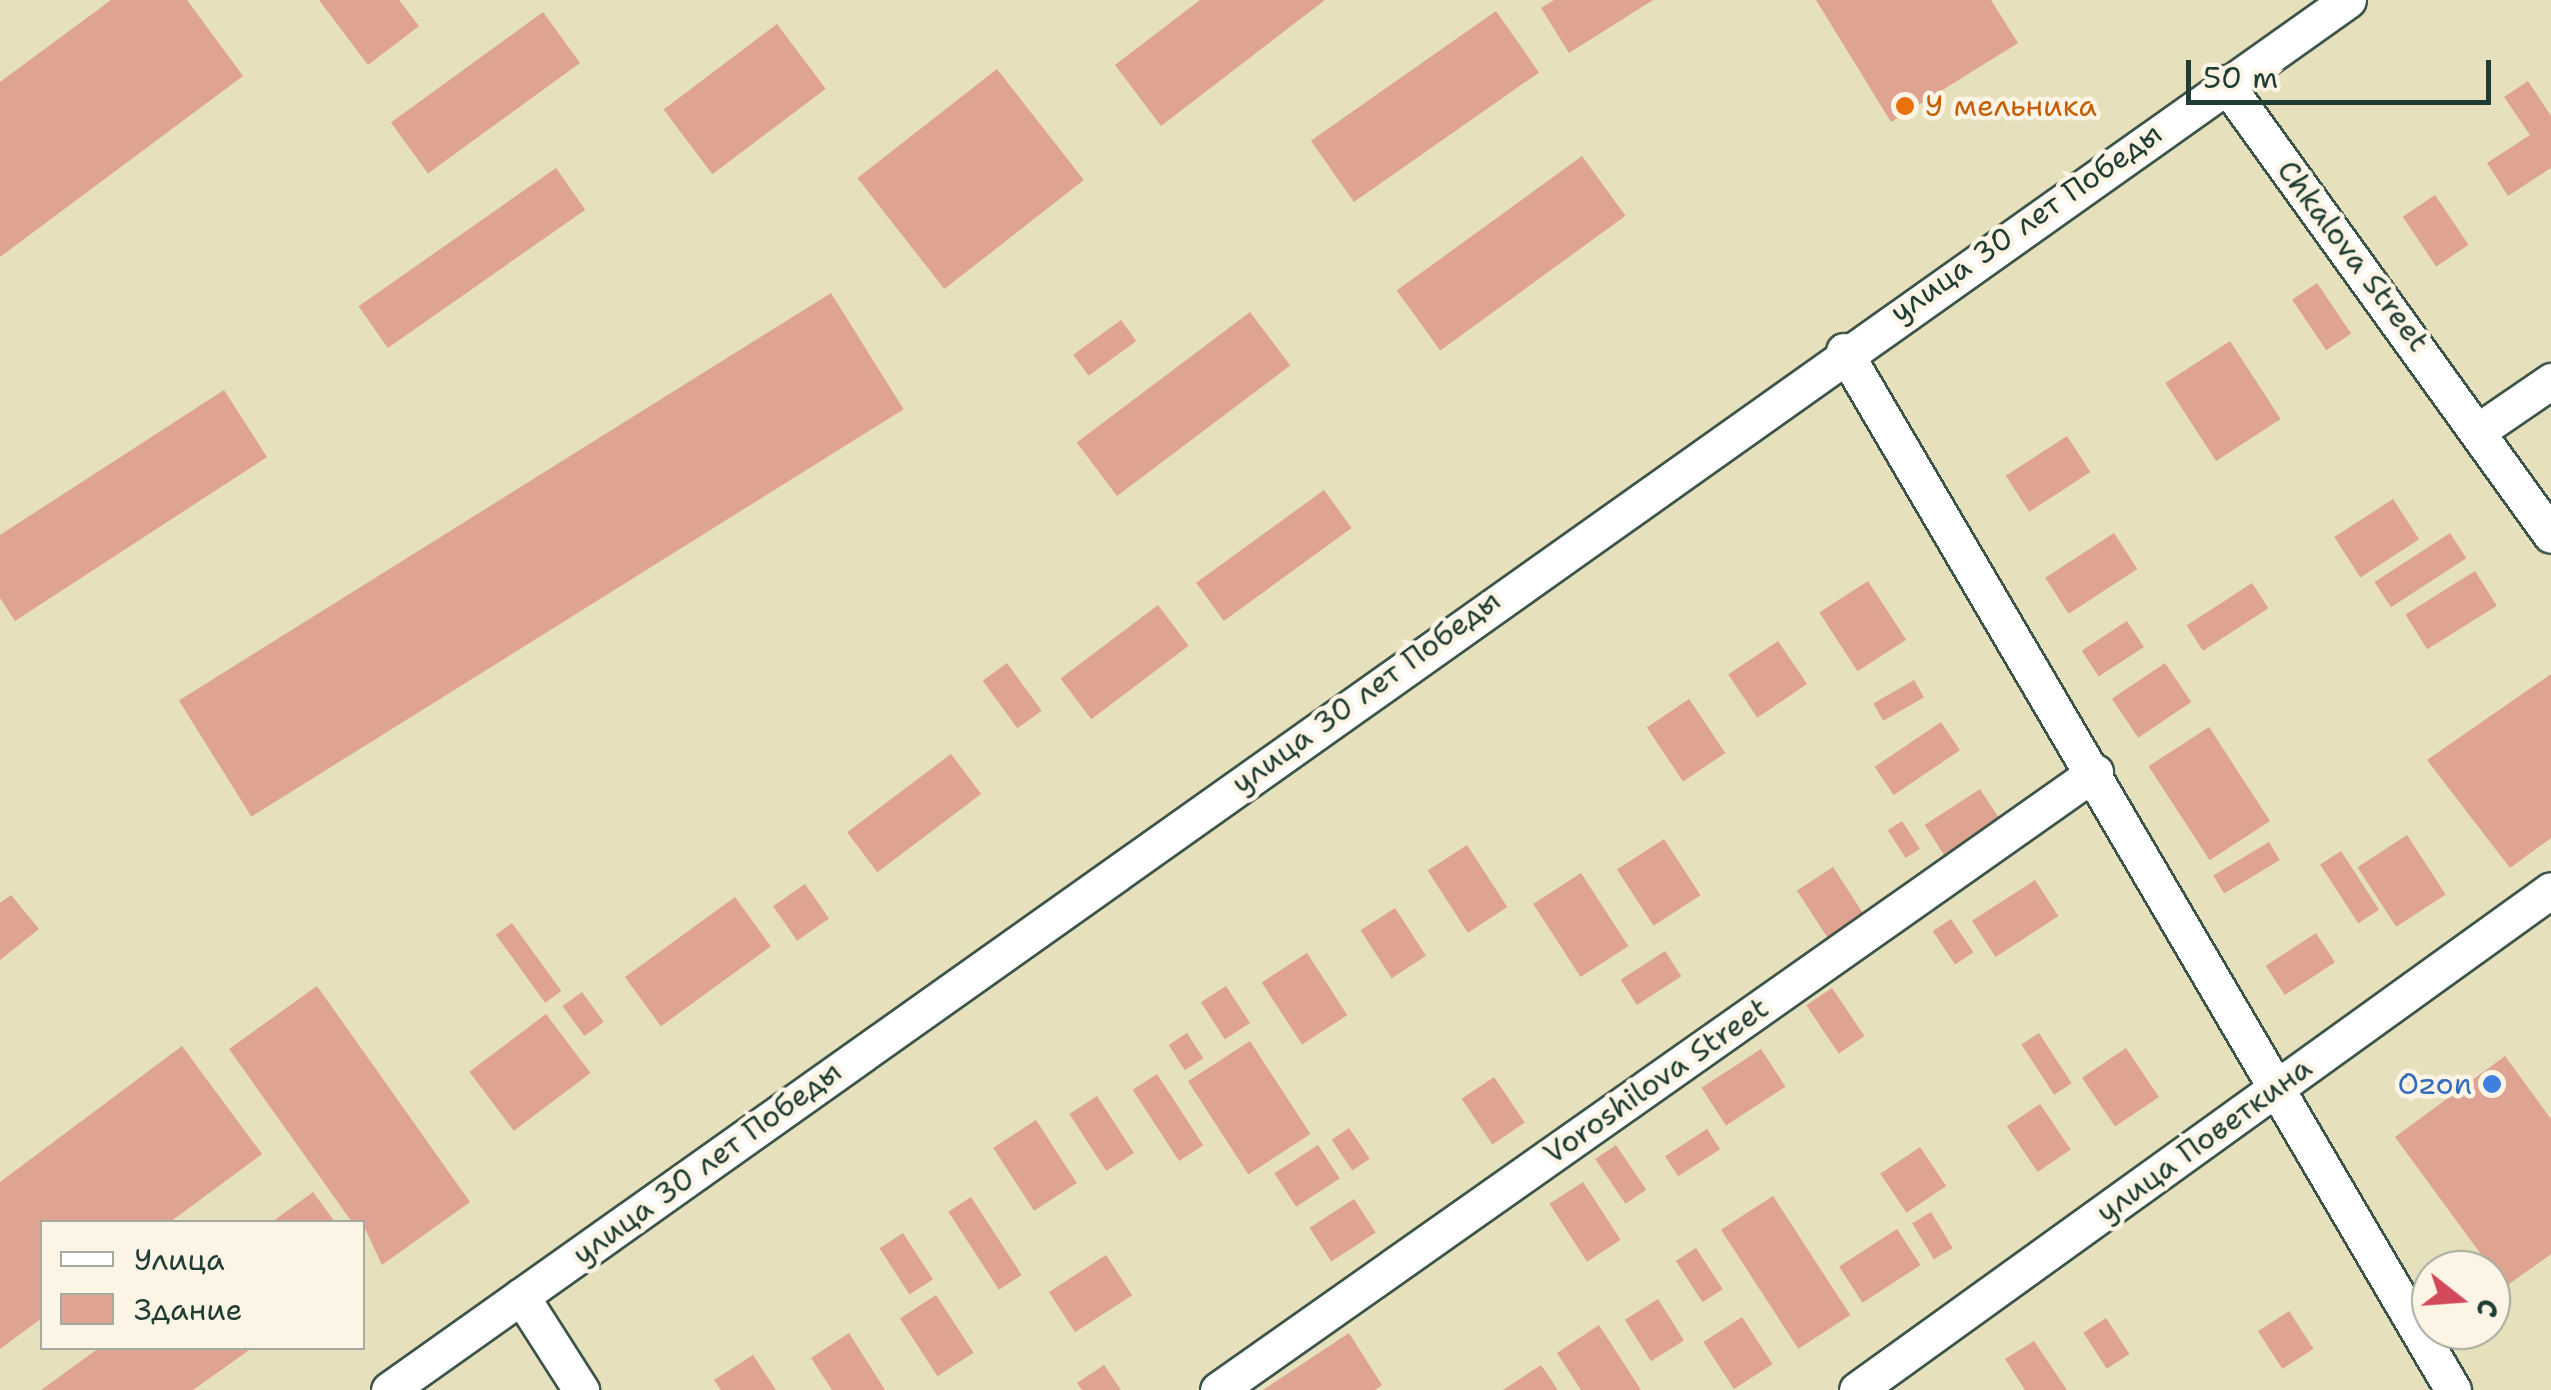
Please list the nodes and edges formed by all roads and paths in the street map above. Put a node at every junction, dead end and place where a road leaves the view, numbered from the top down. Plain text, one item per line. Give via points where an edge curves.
1 (2348, 0) edge
2 (2225, 83) junction
3 (1844, 351) junction
4 (2551, 381) edge
5 (2481, 429) junction
6 (2551, 535) edge
7 (2094, 772) junction
8 (2551, 890) edge
9 (2279, 1086) junction
10 (522, 1296) junction
11 (389, 1390) edge
12 (582, 1390) edge
13 (1218, 1390) edge
14 (1857, 1390) edge
15 (2453, 1390) edge

1 - 2 street, улица 30 лет Победы
2 - 3 street, улица 30 лет Победы
2 - 5 street, Chkalova Street
3 - 7 street
3 - 10 street, улица 30 лет Победы
4 - 5 street
5 - 6 street, Chkalova Street
7 - 9 street
7 - 13 street, Voroshilova Street
8 - 9 street, улица Поветкина
9 - 14 street, улица Поветкина
9 - 15 street
10 - 11 street, улица 30 лет Победы
10 - 12 street

